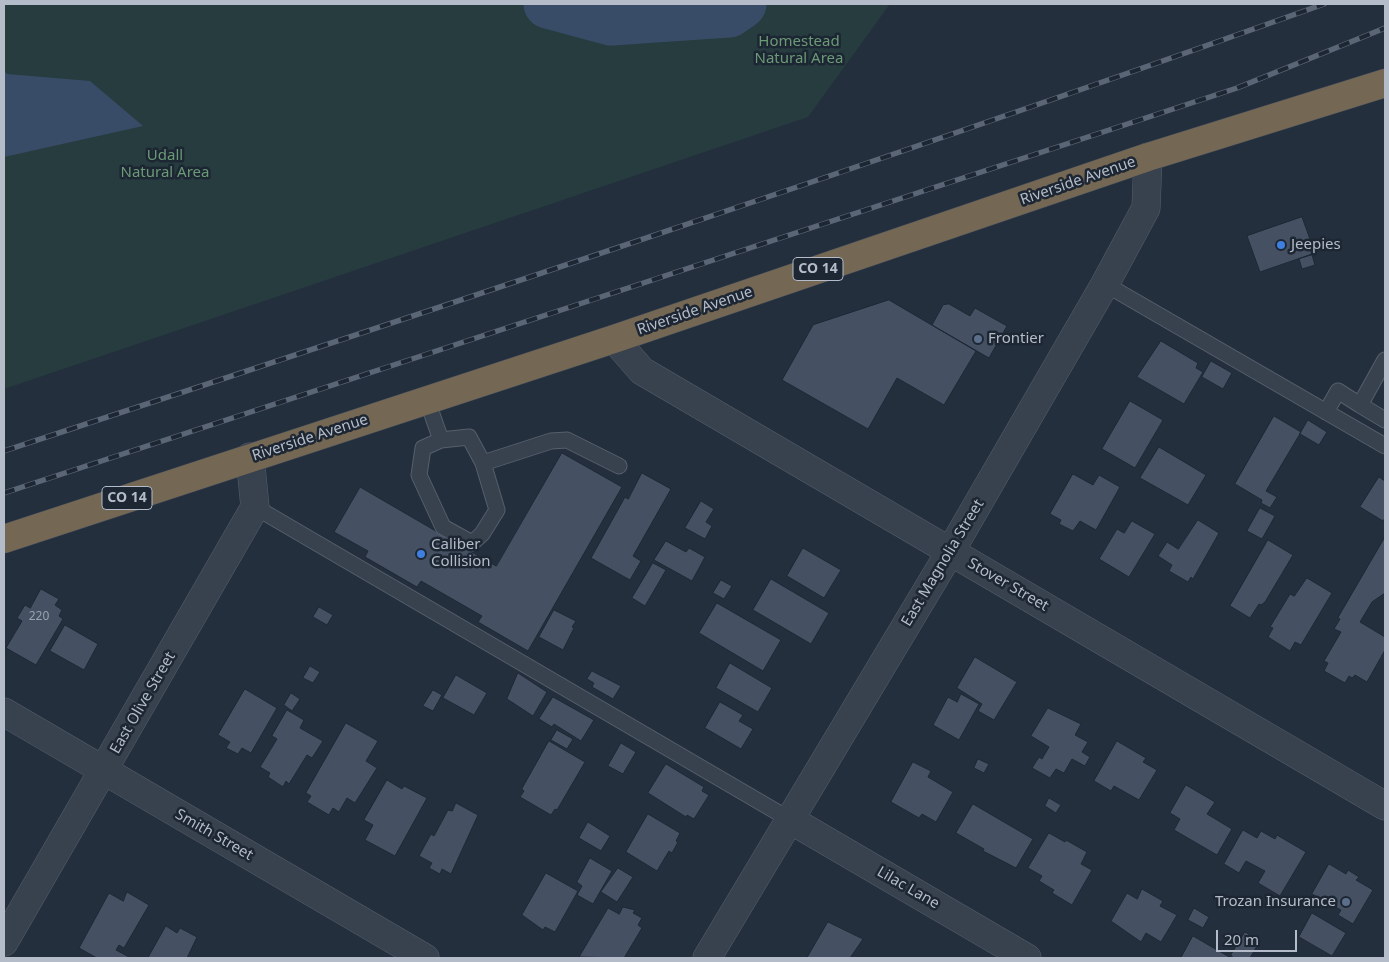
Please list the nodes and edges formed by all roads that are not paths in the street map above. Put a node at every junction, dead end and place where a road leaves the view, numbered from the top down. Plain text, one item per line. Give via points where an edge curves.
1 (1385, 83) edge
2 (1148, 157) junction
3 (1105, 284) junction
4 (614, 339) junction
5 (1385, 360) edge
6 (427, 400) junction
7 (1360, 405) junction
8 (1326, 412) junction
9 (1385, 420) edge
10 (441, 440) junction
11 (1385, 446) edge
12 (250, 457) junction
13 (484, 463) junction
14 (619, 466) dead end
15 (255, 507) junction
16 (4, 539) edge
17 (950, 552) junction
18 (4, 712) edge
19 (104, 771) junction
20 (1385, 806) edge
21 (789, 819) junction
22 (4, 942) edge
23 (425, 958) edge
24 (707, 958) edge
25 (1027, 958) edge

1 - 2 highway, Riverside Avenue / CO 14
2 - 3 street, East Magnolia Street via 1146,208
2 - 4 highway, Riverside Avenue / CO 14
3 - 8 lane
3 - 17 street, East Magnolia Street
4 - 6 highway, Riverside Avenue / CO 14
4 - 17 street, Stover Street via 642,371
5 - 7 lane
6 - 10 lane
6 - 12 highway, Riverside Avenue / CO 14
7 - 8 lane via 1338,391
7 - 9 lane
8 - 11 lane
10 - 13 lane via 468,437
10 - 13 lane via 423,448 419,476 443,528 472,543 482,534 497,510
12 - 15 street
12 - 16 highway, Riverside Avenue / CO 14
13 - 14 lane via 551,441 567,440
15 - 19 street, East Olive Street
15 - 21 lane
17 - 20 street, Stover Street
17 - 21 street, East Magnolia Street
18 - 19 street, Smith Street
19 - 22 street, East Olive Street
19 - 23 street, Smith Street
21 - 24 street, East Magnolia Street
21 - 25 street, Lilac Lane

